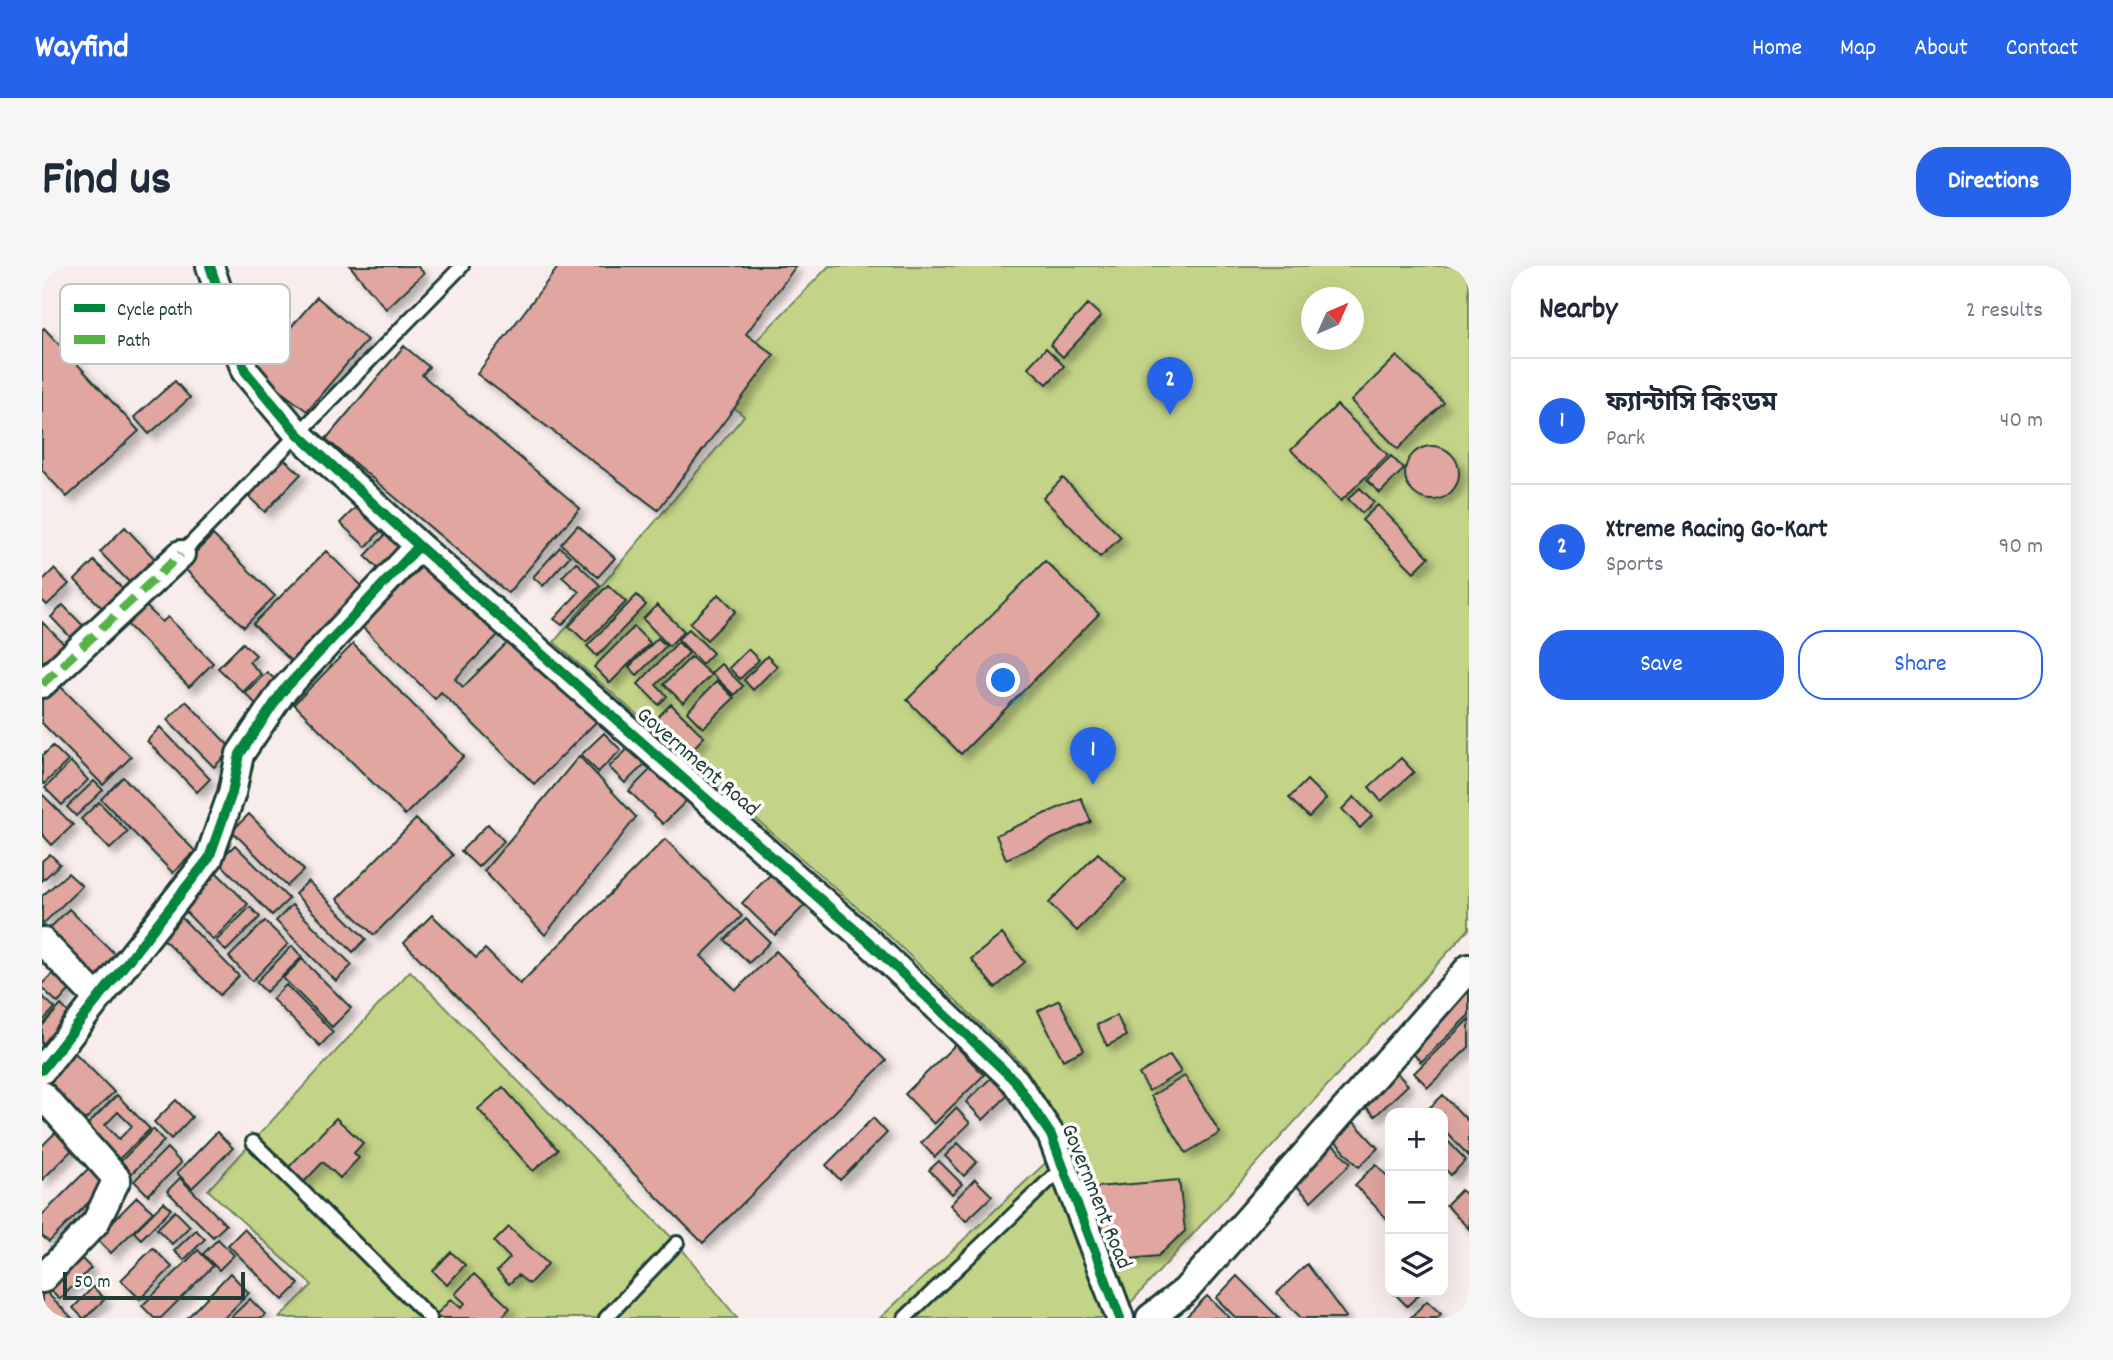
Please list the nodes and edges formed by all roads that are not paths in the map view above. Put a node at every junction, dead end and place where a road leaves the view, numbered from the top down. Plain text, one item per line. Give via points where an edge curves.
1 (210, 266) edge
2 (462, 266) edge
3 (216, 284) edge
4 (243, 364) edge
5 (298, 434) junction
6 (419, 546) junction
7 (181, 554) joint
8 (42, 684) edge
9 (42, 941) edge
10 (1469, 968) edge
11 (98, 999) junction
12 (42, 1070) edge
13 (42, 1095) edge
14 (253, 1142) dead end
15 (1063, 1167) junction
16 (677, 1243) dead end
17 (42, 1279) edge
18 (430, 1318) edge
19 (606, 1318) edge
20 (905, 1318) edge
21 (1119, 1318) edge
22 (1150, 1318) edge

1 - 3 street, Government Road
2 - 5 lane
4 - 5 street, Government Road
5 - 6 street, Government Road
5 - 7 lane
6 - 11 street via 282,692 240,754 209,858
6 - 15 street, Government Road via 870,943 1015,1081 1051,1135
7 - 8 street
9 - 11 street
10 - 22 street via 1185,1291
11 - 12 street
13 - 17 street via 117,1179 96,1223
14 - 18 lane
15 - 20 lane
15 - 21 street, Government Road
16 - 19 lane

